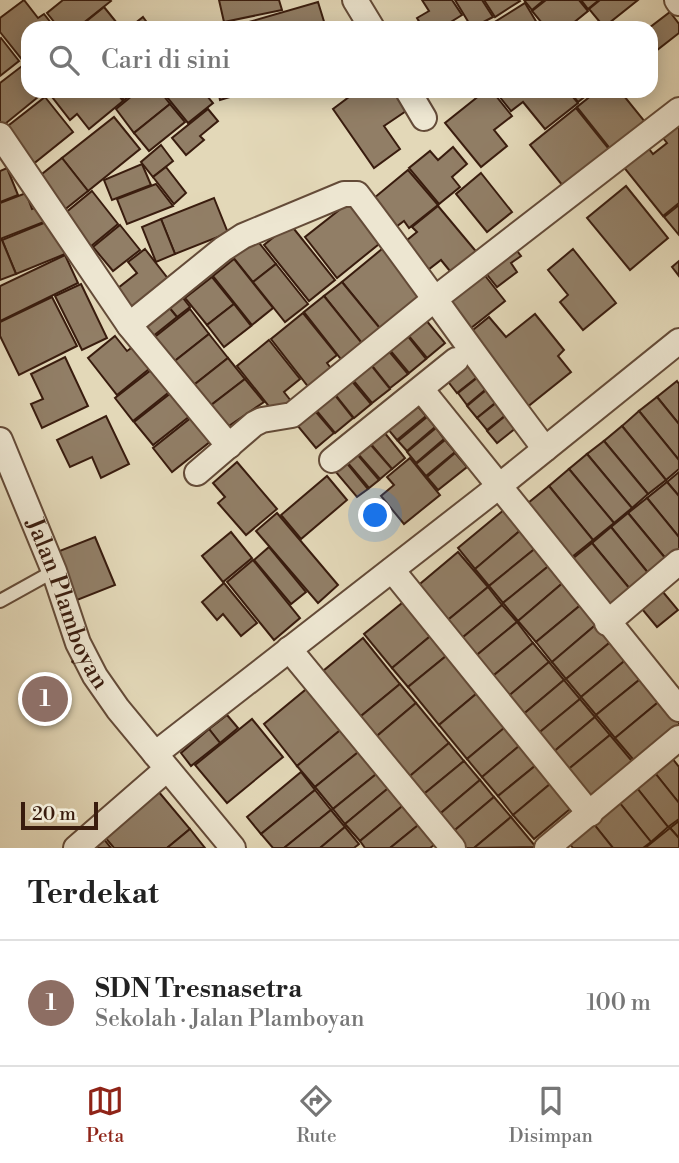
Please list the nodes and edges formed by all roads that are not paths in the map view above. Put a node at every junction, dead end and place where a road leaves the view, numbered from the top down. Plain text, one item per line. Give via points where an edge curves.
1 (355, 0) edge
2 (368, 21) edge
3 (412, 98) edge
4 (679, 110) edge
5 (424, 118) dead end
6 (0, 135) edge
7 (436, 298) junction
8 (129, 326) junction
9 (679, 341) edge
10 (456, 360) dead end
11 (421, 389) junction
12 (0, 440) edge
13 (229, 446) junction
14 (545, 449) junction
15 (332, 460) dead end
16 (197, 472) dead end
17 (498, 487) junction
18 (679, 562) edge
19 (392, 570) junction
20 (54, 571) junction
21 (0, 601) edge
22 (607, 623) junction
23 (289, 649) junction
24 (679, 709) edge
25 (679, 738) edge
26 (161, 762) junction
27 (590, 814) junction
28 (76, 848) edge
29 (233, 848) edge
30 (453, 848) edge
31 (547, 848) edge

1 - 2 street
3 - 5 street
4 - 7 street
6 - 8 street
7 - 8 street via 357,194 344,194 243,236
7 - 13 street via 292,415 262,419
7 - 14 street via 471,353
8 - 13 street
9 - 14 street
10 - 11 street
11 - 15 street
11 - 17 street
12 - 20 street, Jalan Plamboyan
13 - 16 street
14 - 17 street
17 - 19 street
17 - 22 street
18 - 22 street
19 - 23 street
19 - 27 street
20 - 21 lane
20 - 26 street, Jalan Plamboyan via 78,643 95,676
22 - 24 street
23 - 26 street
23 - 30 street
25 - 27 street
26 - 28 street
26 - 29 street, Jalan Plamboyan
27 - 31 street

